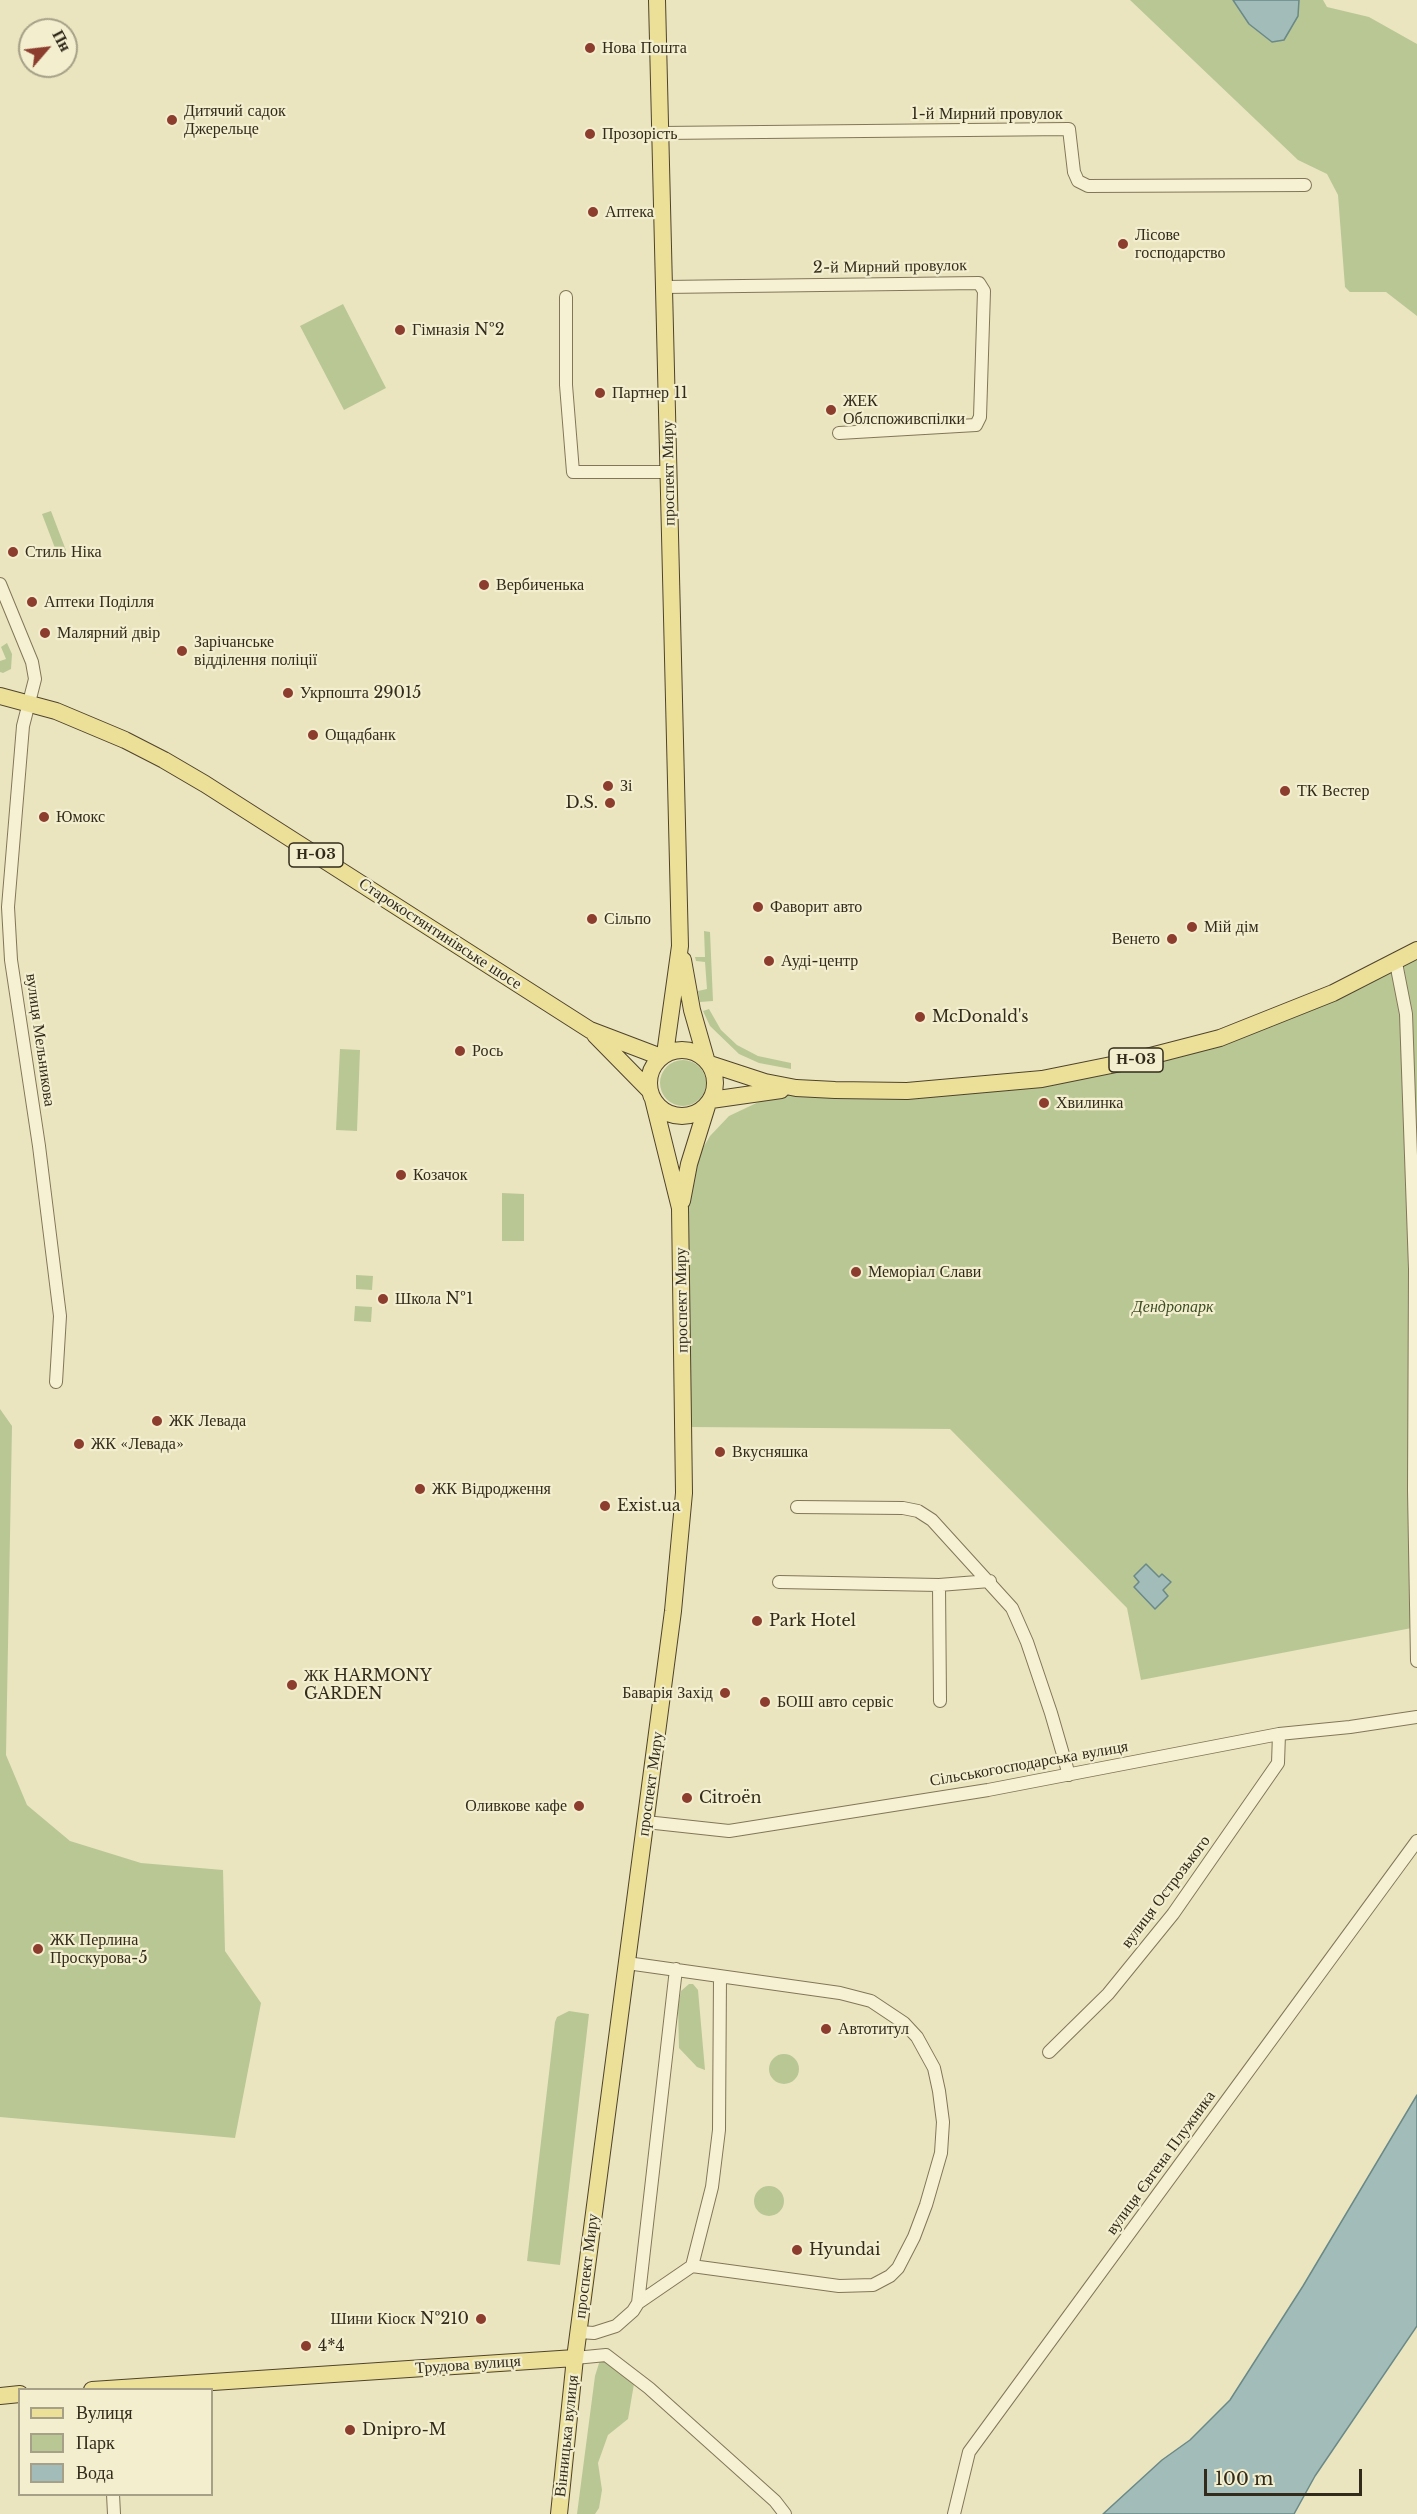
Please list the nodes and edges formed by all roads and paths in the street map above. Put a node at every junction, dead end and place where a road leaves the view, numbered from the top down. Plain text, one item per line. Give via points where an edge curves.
1 (657, 0) edge
2 (660, 133) junction
3 (1305, 185) dead end
4 (664, 287) junction
5 (566, 297) dead end
6 (839, 433) dead end
7 (669, 472) junction
8 (0, 584) edge
9 (0, 696) edge
10 (29, 703) junction
11 (680, 946) junction
12 (1417, 950) edge
13 (1396, 963) junction
14 (590, 1030) junction
15 (663, 1055) junction
16 (708, 1062) junction
17 (796, 1088) junction
18 (651, 1095) junction
19 (709, 1103) junction
20 (680, 1208) junction
21 (56, 1382) dead end
22 (1415, 1490) edge
23 (797, 1507) dead end
24 (990, 1581) junction
25 (779, 1582) dead end
26 (939, 1585) junction
27 (1417, 1661) edge
28 (940, 1701) dead end
29 (1417, 1717) edge
30 (1279, 1734) junction
31 (1069, 1775) junction
32 (646, 1822) junction
33 (1417, 1841) edge
34 (627, 1963) junction
35 (676, 1969) junction
36 (720, 1976) junction
37 (1049, 2052) dead end
38 (692, 2266) junction
39 (636, 2307) junction
40 (579, 2332) junction
41 (575, 2358) junction
42 (116, 2388) edge
43 (18, 2394) edge
44 (0, 2396) edge
45 (113, 2496) edge
46 (114, 2514) edge
47 (559, 2514) edge
48 (785, 2514) edge
49 (954, 2514) edge

1 - 2 main road, проспект Миру
2 - 3 street, 1-й Мирний провулок via 1069,129 1074,172 1078,181 1088,186
2 - 4 main road, проспект Миру
4 - 6 street, 2-й Мирний провулок via 980,283 984,291 980,417 976,424
4 - 7 main road, проспект Миру
5 - 7 street via 566,385 573,472
7 - 11 main road, проспект Миру
8 - 10 street, вулиця Мельникова via 32,662 35,679
9 - 10 main road, Старокостянтинівське шосе / Н-03
10 - 14 main road, Старокостянтинівське шосе / Н-03 via 124,740 205,784
10 - 21 street, вулиця Мельникова via 23,726 8,907 11,960 60,1316
11 - 15 main road, проспект Миру
11 - 16 main road, проспект Миру via 692,1010
12 - 13 main road, Н-03
13 - 17 main road, Н-03 via 1272,1019 1220,1038 1131,1061 1042,1079 994,1084 907,1091
13 - 22 street via 1406,1014 1414,1246
14 - 15 main road, Н-03
14 - 18 main road, Н-03
15 - 16 main road, Н-03 via 686,1049
15 - 18 main road via 651,1069
16 - 17 main road, Н-03 via 765,1082
16 - 19 main road via 716,1078
17 - 19 main road, Н-03
18 - 19 main road, Н-03 via 663,1111 678,1116 694,1115
18 - 20 main road, проспект Миру
19 - 20 main road, проспект Миру via 689,1164
20 - 32 main road, проспект Миру via 684,1493
22 - 27 street
23 - 24 street via 918,1511 932,1520
24 - 26 street
24 - 31 street via 1012,1608 1027,1642
25 - 26 street
26 - 28 street
29 - 30 street, Сільськогосподарська вулиця
30 - 31 street, Сільськогосподарська вулиця
30 - 37 street, вулиця Острозького via 1278,1763 1173,1914 1108,1994
31 - 32 street, Сільськогосподарська вулиця via 729,1830
32 - 34 main road, проспект Миру
33 - 49 street, вулиця Євгена Плужника via 969,2452
34 - 35 street
34 - 40 main road, проспект Миру
35 - 36 street
35 - 39 street
36 - 38 street via 715,2176
36 - 38 street via 840,1993 871,2001 904,2023 925,2048 934,2068 943,2122 941,2153 914,2237 898,2268 873,2285 839,2286
38 - 39 street
39 - 40 street via 616,2326 594,2333
40 - 41 main road, проспект Миру
41 - 42 main road, Трудова вулиця
41 - 47 main road, Вінницька вулиця
41 - 48 street, Трудова вулиця via 606,2355 649,2388
43 - 44 main road
45 - 46 street

